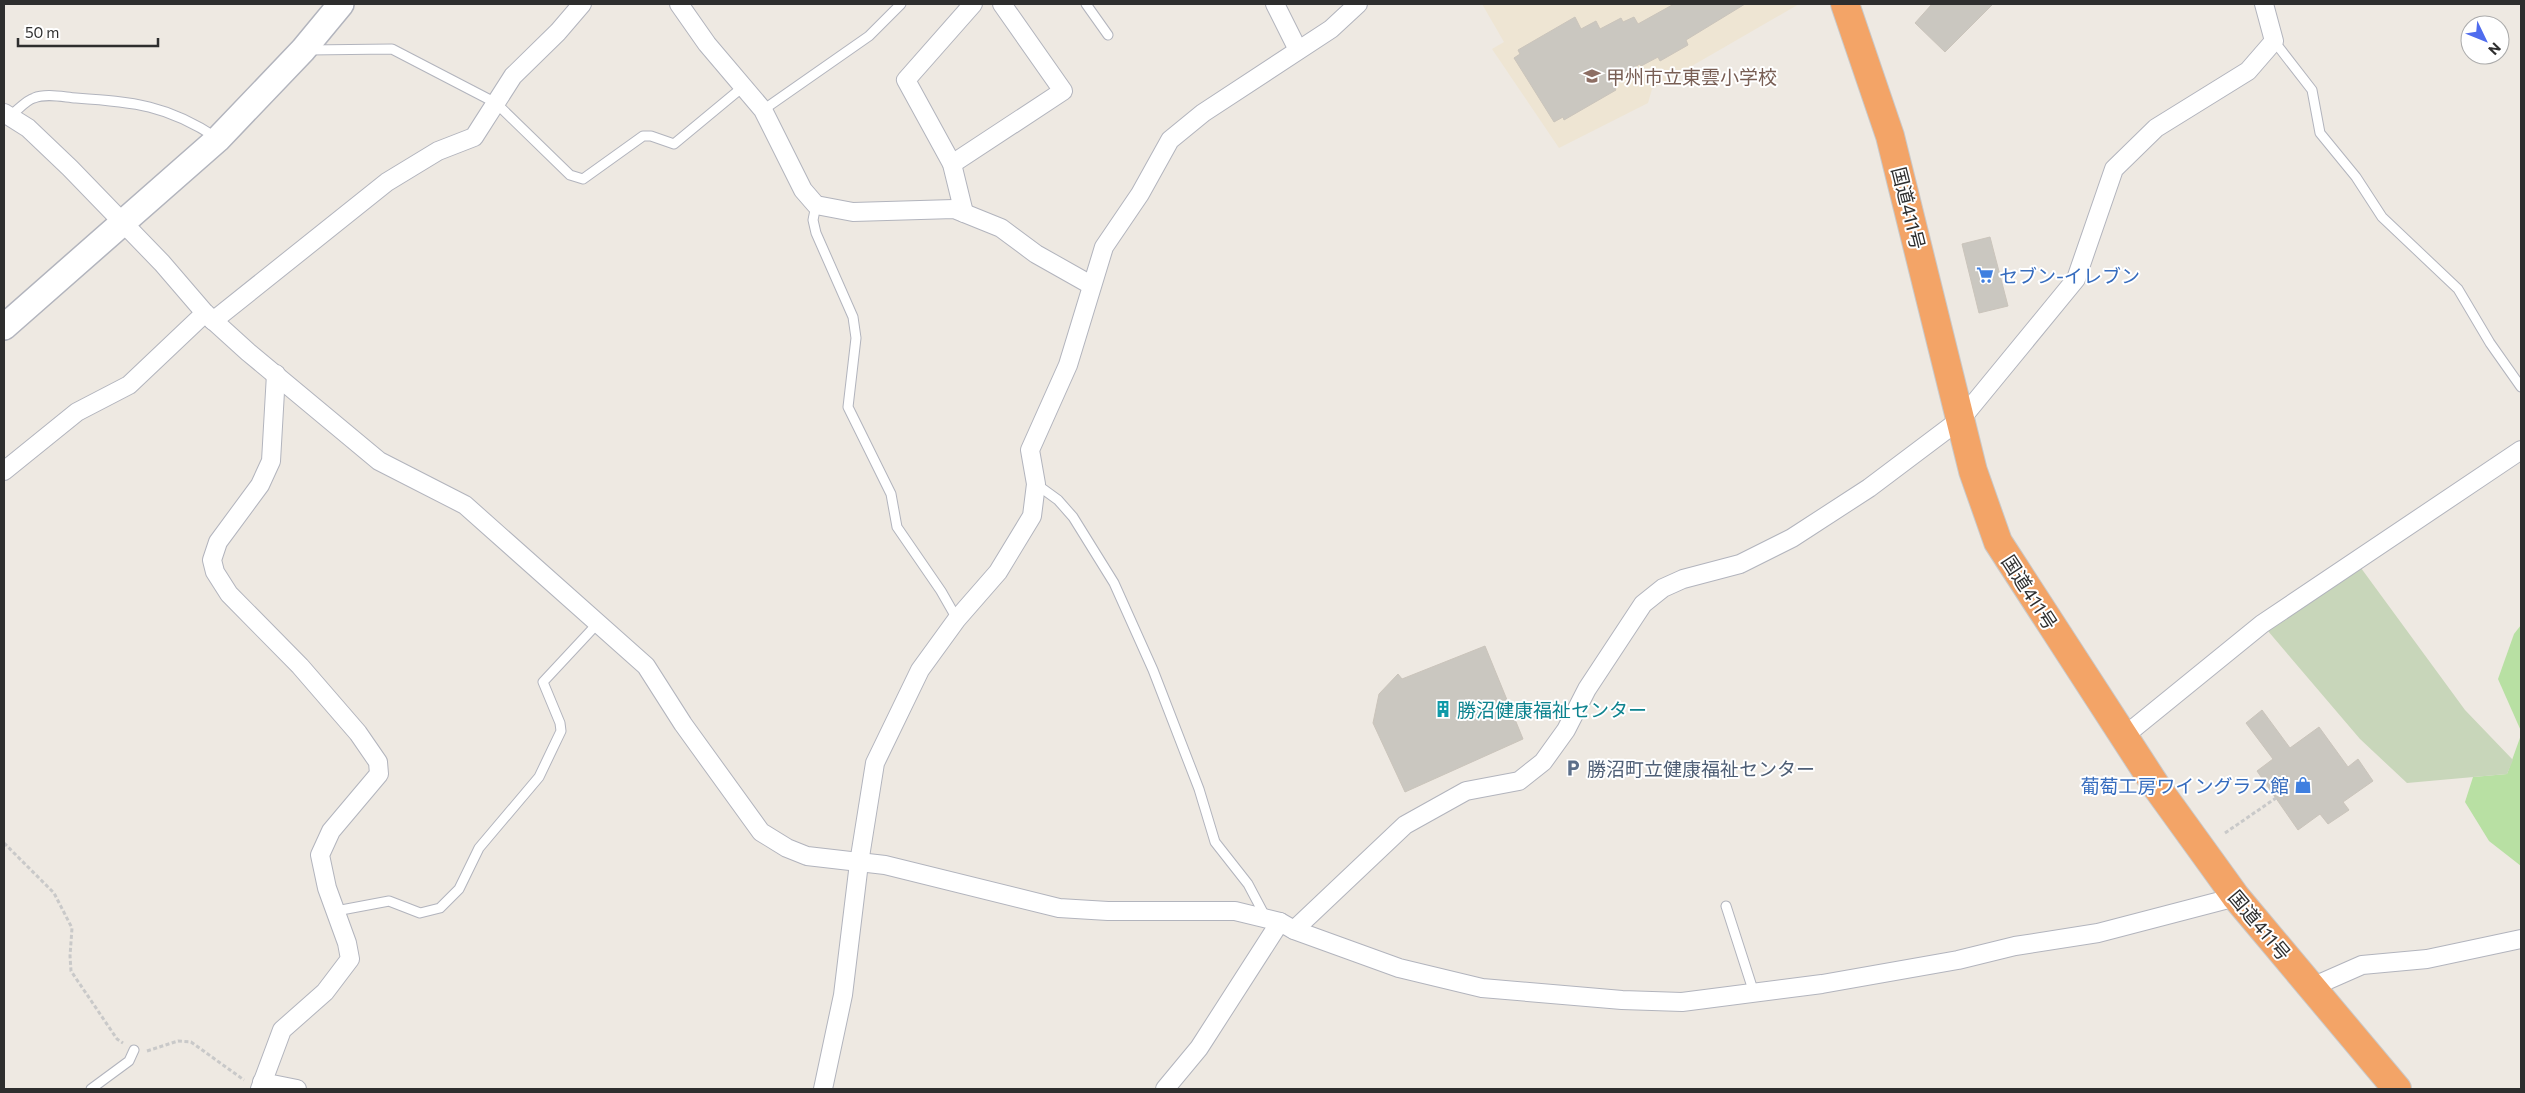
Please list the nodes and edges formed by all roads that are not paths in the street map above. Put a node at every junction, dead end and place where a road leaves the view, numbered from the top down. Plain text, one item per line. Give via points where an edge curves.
1 (341, 4) edge
2 (582, 4) edge
3 (679, 4) edge
4 (901, 4) edge
5 (973, 4) edge
6 (1002, 4) edge
7 (1086, 4) edge
8 (1275, 4) edge
9 (1358, 4) edge
10 (1846, 4) edge
11 (2264, 4) edge
12 (1108, 35) dead end
13 (2274, 42) junction
14 (303, 50) junction
15 (1298, 50) junction
16 (744, 86) junction
17 (496, 103) junction
18 (763, 110) junction
19 (7, 114) edge
20 (218, 139) junction
21 (952, 164) junction
22 (816, 205) junction
23 (964, 213) junction
24 (123, 222) junction
25 (1092, 285) junction
26 (209, 317) junction
27 (4, 327) edge
28 (276, 374) junction
29 (2521, 387) edge
30 (1962, 418) junction
31 (2521, 450) edge
32 (4, 471) edge
33 (1036, 484) junction
34 (957, 619) junction
35 (598, 623) junction
36 (2123, 737) junction
37 (859, 863) junction
38 (2236, 898) junction
39 (1726, 906) dead end
40 (336, 912) junction
41 (1280, 924) junction
42 (2521, 939) edge
43 (2312, 987) junction
44 (1754, 992) junction
45 (134, 1050) road end
46 (261, 1085) edge
47 (91, 1089) edge
48 (297, 1089) edge
49 (823, 1089) edge
50 (1165, 1089) edge
51 (2397, 1089) edge

1 - 14 street
2 - 17 street via 514,76
3 - 16 street
4 - 18 lane via 869,36
5 - 21 street via 906,80
6 - 21 street via 1063,91
7 - 12 lane
8 - 15 street
9 - 15 street via 1331,29
10 - 30 highway, 国道411号 via 1890,136
11 - 13 street
13 - 29 lane via 2312,90 2320,133 2356,177 2382,217 2458,289
13 - 30 street via 2248,71 2156,128 2114,169 2076,279
14 - 17 lane via 392,49
14 - 20 street
15 - 25 street via 1170,140 1140,194 1104,248
16 - 17 lane via 674,144 643,136 583,179 570,175
16 - 18 street
17 - 26 street via 474,138 438,151 387,182
18 - 22 street via 803,190
19 - 20 lane via 34,98 48,96 130,102 161,109
19 - 24 street via 28,128
20 - 24 street
21 - 23 street
22 - 23 street via 853,212 954,209
22 - 34 lane via 813,220 816,233 853,317 856,338 848,408 891,494 897,527
23 - 25 street via 1001,228 1036,254
24 - 26 street
24 - 27 street
25 - 33 street via 1068,365 1030,450
26 - 28 street
26 - 32 street via 129,385 77,412
28 - 35 street via 379,461 465,505
28 - 40 street via 271,461 260,485 218,542 212,560 215,572 229,594 300,666 358,733 378,762 379,774 331,831 320,855
30 - 36 highway, 国道411号 via 1973,471 1998,542
30 - 41 street via 1869,488 1792,538 1740,564 1683,579 1663,588 1643,604 1586,688 1566,730 1543,762 1519,780 1466,791 1405,824
31 - 36 street via 2262,624
33 - 34 street via 1032,516 998,572
33 - 41 lane via 1058,500 1072,517 1114,583 1171,715 1215,842
34 - 37 street via 920,670 875,763
35 - 37 street via 646,666 683,724 761,832 807,856
35 - 40 lane via 544,682 561,731 540,777 478,848 459,889 440,908 420,913 389,901
36 - 38 highway, 国道411号
37 - 41 street via 885,865 1059,908 1235,911
37 - 49 street via 844,995
38 - 43 highway, 国道411号
38 - 44 street via 2098,933 1822,984
39 - 44 lane
40 - 46 street via 350,958 325,992 282,1030
41 - 44 street via 1399,968 1482,988 1682,1002
41 - 50 street via 1199,1048
42 - 43 street via 2427,960 2362,965
43 - 51 highway, 国道411号
45 - 47 lane via 129,1061
46 - 48 street

